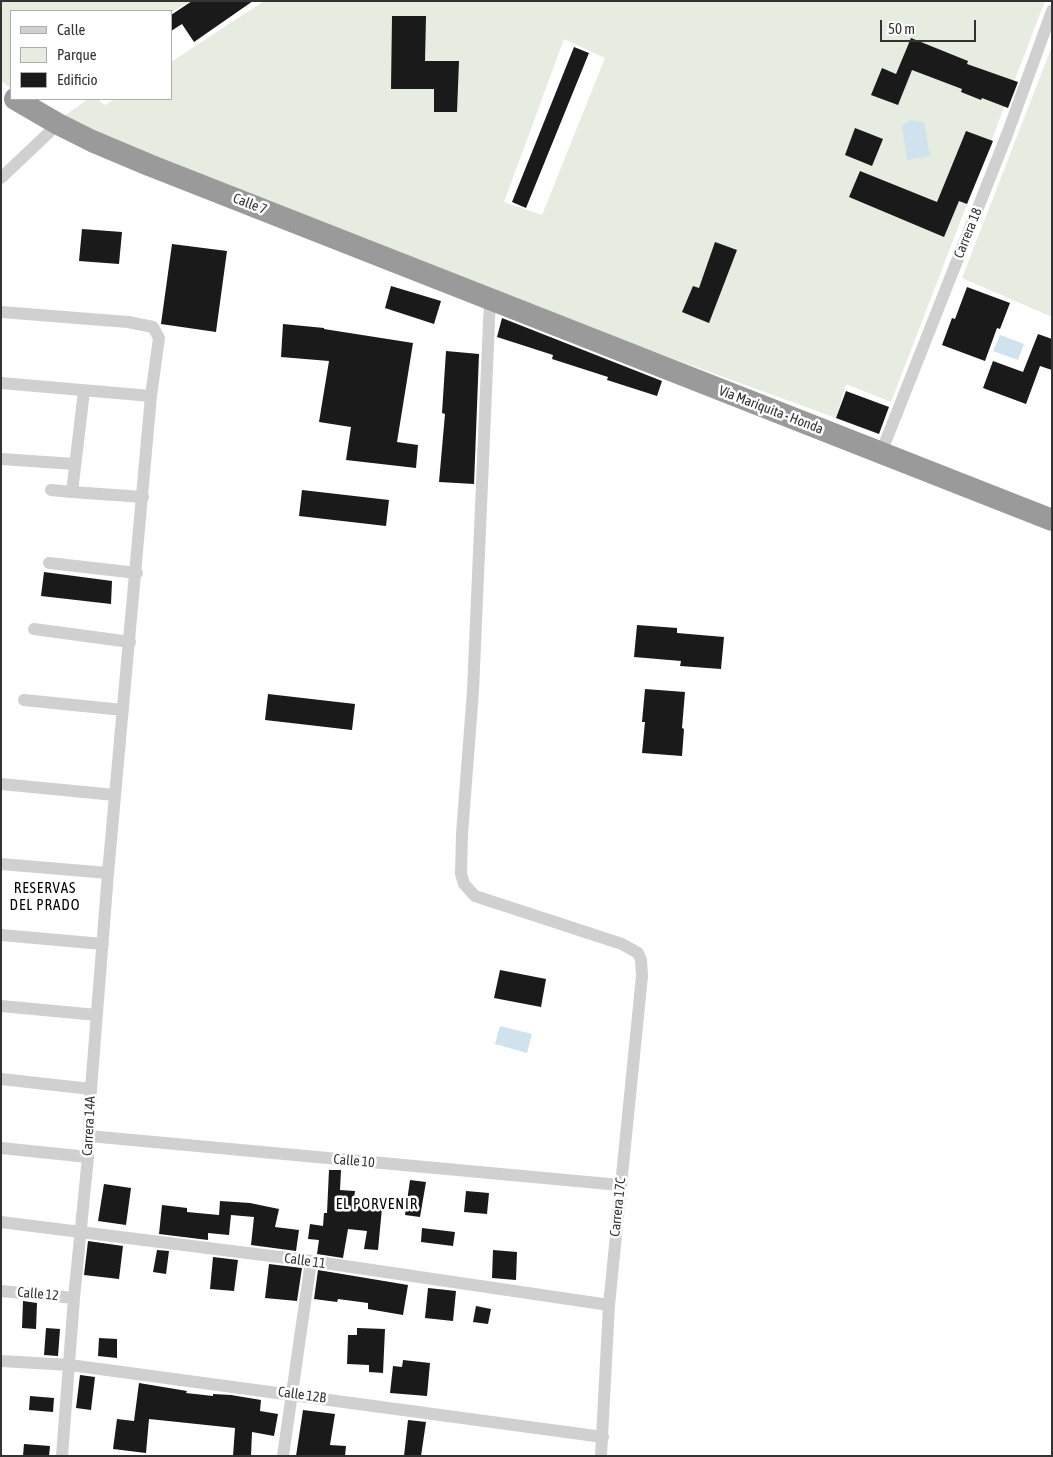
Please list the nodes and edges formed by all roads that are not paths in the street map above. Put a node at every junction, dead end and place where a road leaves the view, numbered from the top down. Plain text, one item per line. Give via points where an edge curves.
1 (1052, 11) edge
2 (17, 100) edge
3 (58, 124) junction
4 (1, 178) edge
5 (490, 299) junction
6 (1, 312) edge
7 (1, 383) edge
8 (84, 391) junction
9 (152, 396) junction
10 (881, 453) junction
11 (1, 459) edge
12 (75, 464) junction
13 (51, 490) dead end
14 (72, 492) junction
15 (143, 497) junction
16 (1052, 520) edge
17 (49, 563) dead end
18 (137, 573) junction
19 (34, 629) dead end
20 (130, 642) junction
21 (24, 700) dead end
22 (123, 710) junction
23 (1, 784) edge
24 (115, 795) junction
25 (1, 864) edge
26 (108, 873) junction
27 (1, 935) edge
28 (103, 944) junction
29 (1, 1006) edge
30 (97, 1015) junction
31 (1, 1079) edge
32 (91, 1089) junction
33 (88, 1136) junction
34 (1, 1148) edge
35 (88, 1157) junction
36 (620, 1185) junction
37 (1, 1222) edge
38 (81, 1231) junction
39 (311, 1261) junction
40 (1, 1291) edge
41 (74, 1298) junction
42 (609, 1305) junction
43 (1, 1361) edge
44 (70, 1364) junction
45 (293, 1394) junction
46 (603, 1437) junction
47 (62, 1456) edge
48 (283, 1456) edge
49 (602, 1456) edge

1 - 10 street, Carrera 18 via 1008,132
2 - 3 highway, Calle 7
3 - 4 street
3 - 5 highway, Calle 7 via 149,165
5 - 10 highway, Vía Mariquita - Honda
5 - 36 street, Carrera 17C via 473,691 461,874 464,884 475,896 622,944 638,953 642,976
6 - 9 street, Carrera 14A via 153,326 159,338
7 - 8 street
8 - 9 street
8 - 12 street
9 - 15 street, Carrera 14A
10 - 16 highway, Vía Mariquita - Honda
11 - 12 street
12 - 14 street
13 - 14 street
14 - 15 street
15 - 18 street, Carrera 14A
17 - 18 street
18 - 20 street, Carrera 14A
19 - 20 street
20 - 22 street, Carrera 14A
21 - 22 street
22 - 24 street, Carrera 14A
23 - 24 street
24 - 26 street, Carrera 14A
25 - 26 street
26 - 28 street, Carrera 14A
27 - 28 street
28 - 30 street, Carrera 14A
29 - 30 street
30 - 32 street, Carrera 14A
31 - 32 street
32 - 33 street, Carrera 14A
33 - 35 street, Carrera 14A
33 - 36 street, Calle 10
34 - 35 street
35 - 38 street, Carrera 14A
36 - 42 street, Carrera 17C
37 - 38 street, Calle 11
38 - 39 street, Calle 11
38 - 41 street, Carrera 14A
39 - 42 street, Calle 11
39 - 45 street
40 - 41 street, Calle 12
41 - 44 street, Carrera 14A
42 - 46 street, Carrera 17C
43 - 44 street, Calle 12B
44 - 45 street, Calle 12B
44 - 47 street, Carrera 14A
45 - 46 street, Calle 12B
45 - 48 street
46 - 49 street, Carrera 17C

